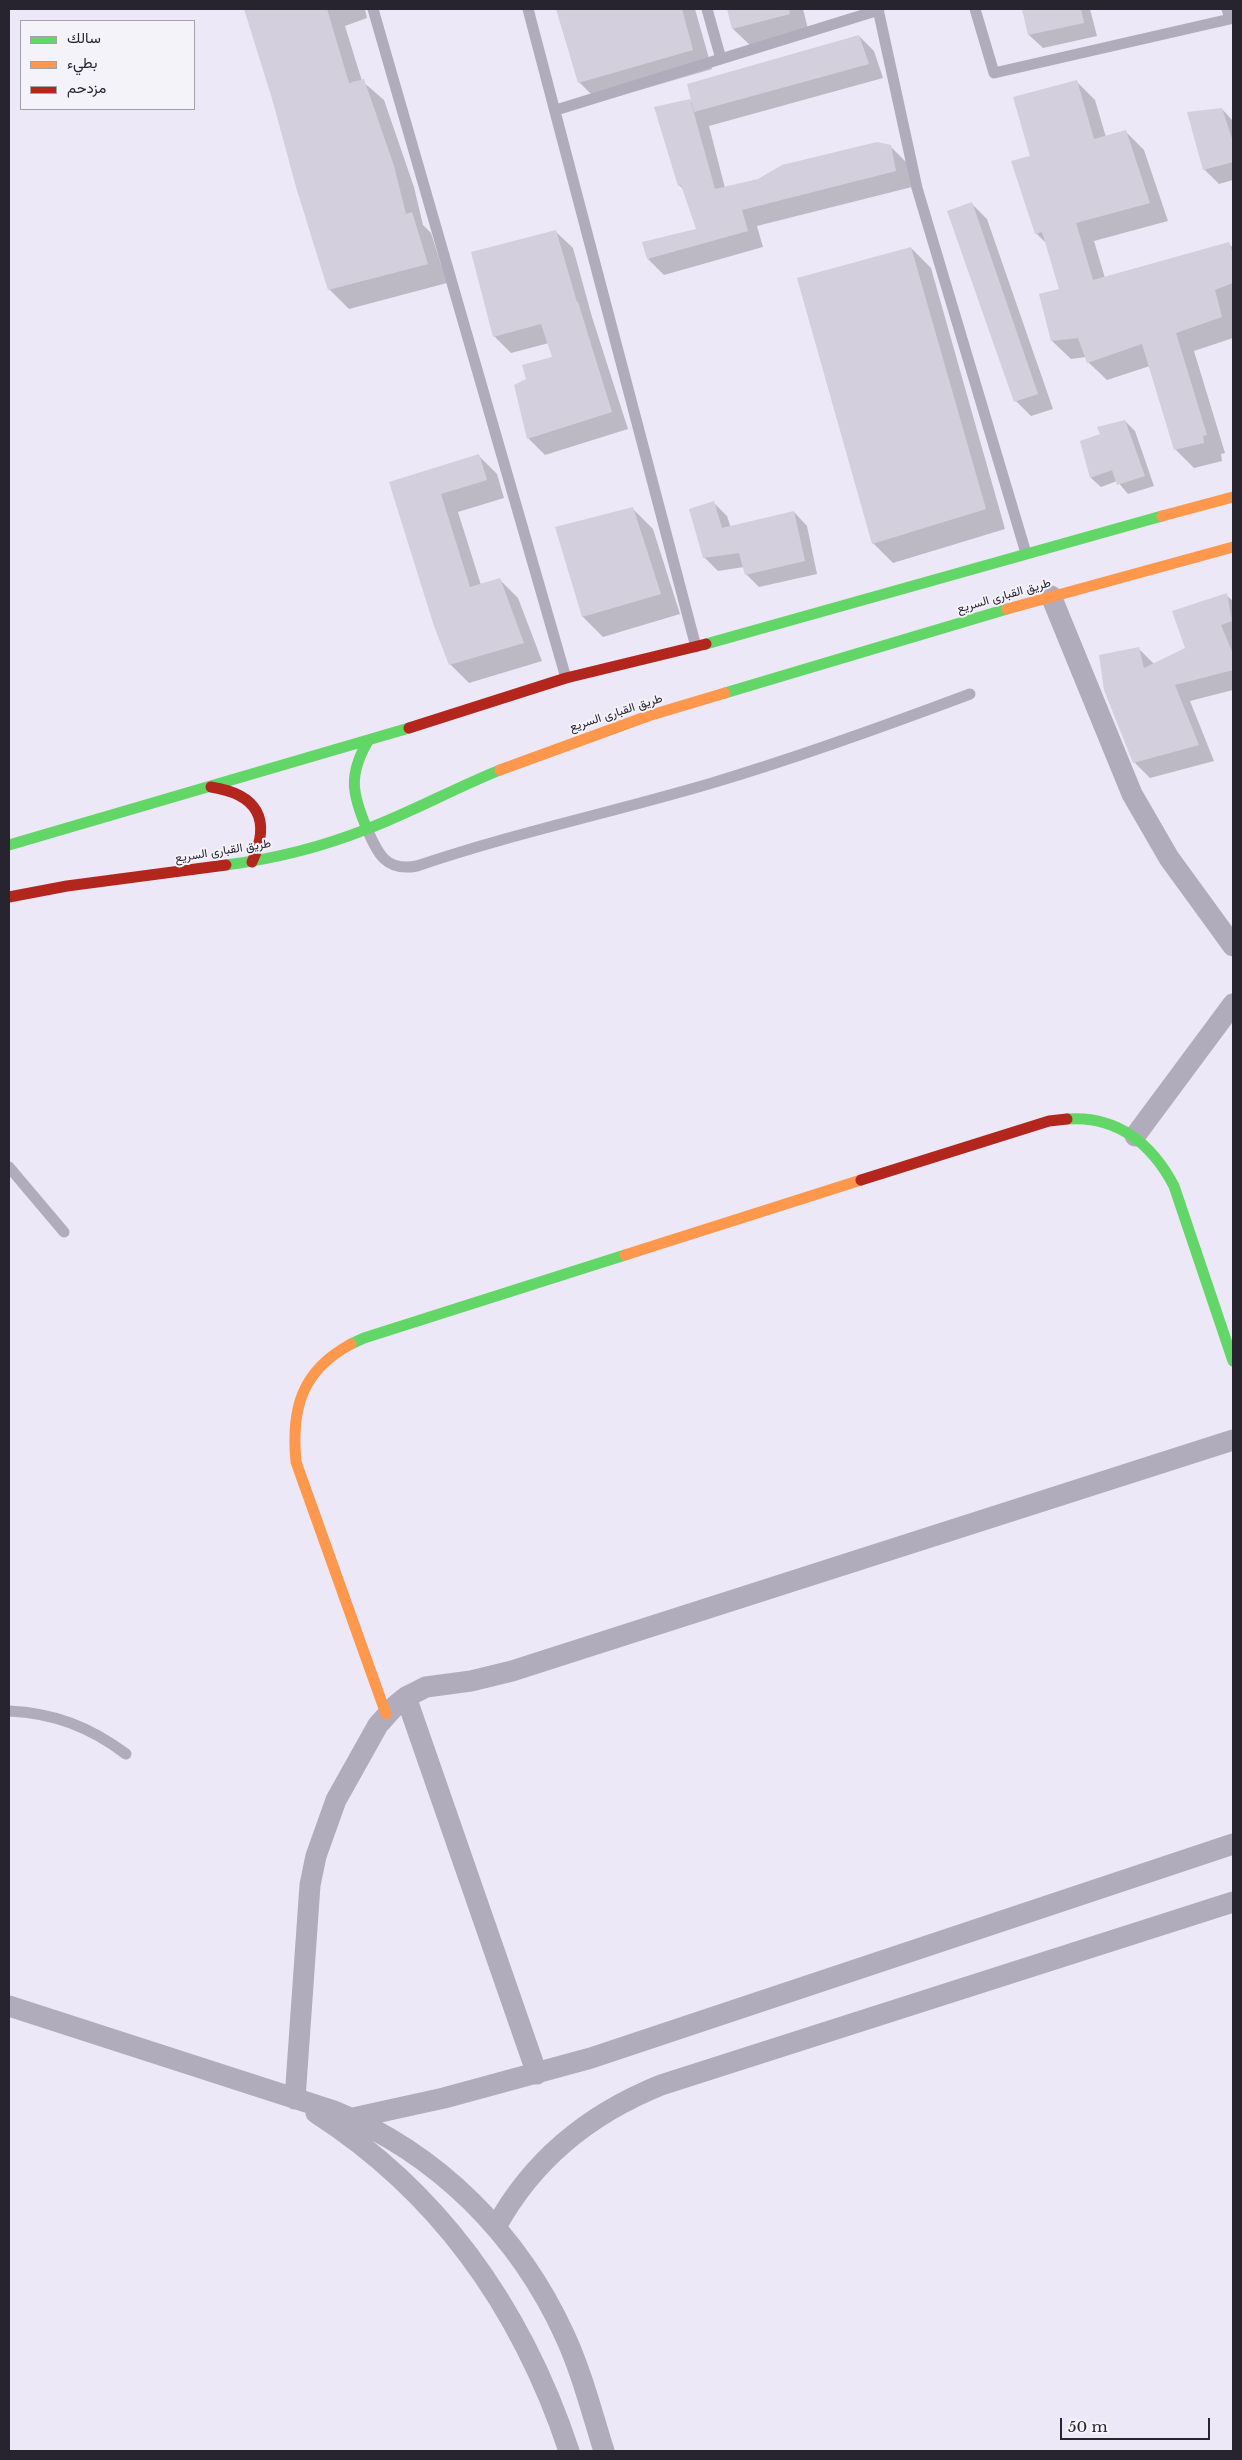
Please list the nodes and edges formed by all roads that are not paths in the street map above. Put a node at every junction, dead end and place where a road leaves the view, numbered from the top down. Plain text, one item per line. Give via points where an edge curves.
1 (373, 9) edge
2 (528, 9) edge
3 (707, 9) edge
4 (879, 9) edge
5 (976, 9) edge
6 (1227, 9) edge
7 (721, 59) junction
8 (556, 110) junction
9 (1233, 497) edge
10 (1233, 547) edge
11 (1026, 552) junction
12 (1050, 596) junction
13 (696, 648) junction
14 (566, 678) junction
15 (970, 694) dead end
16 (368, 741) junction
17 (211, 786) junction
18 (367, 829) junction
19 (9, 845) edge
20 (252, 862) junction
21 (9, 897) edge
22 (1233, 946) edge
23 (1233, 1004) edge
24 (1135, 1136) junction
25 (9, 1167) edge
26 (64, 1232) dead end
27 (1233, 1361) edge
28 (1233, 1440) edge
29 (406, 1697) junction
30 (9, 1711) edge
31 (386, 1714) junction
32 (126, 1754) dead end
33 (1233, 1844) edge
34 (1233, 1902) edge
35 (9, 2006) edge
36 (537, 2074) junction
37 (295, 2099) junction
38 (354, 2118) junction
39 (496, 2227) junction
40 (569, 2451) edge
41 (604, 2451) edge

1 - 14 lane
2 - 8 lane
3 - 7 lane
4 - 7 lane
4 - 11 lane via 917,188
5 - 6 lane via 994,73 1230,19
7 - 8 lane
8 - 13 lane
9 - 11 main road
10 - 12 main road, طريق القبارى السريع
11 - 13 main road
12 - 18 main road, طريق القبارى السريع via 576,739 464,784
12 - 22 street via 1132,794 1169,858
13 - 14 main road
14 - 16 main road
15 - 18 lane via 885,726 712,783 496,840 417,866 407,868 388,863 375,849
16 - 17 main road
16 - 18 main road via 358,759 353,778 356,805
17 - 19 main road
17 - 20 main road via 227,787 241,793 257,811 263,833 260,848
18 - 20 main road, طريق القبارى السريع
20 - 21 main road, طريق القبارى السريع via 67,886
23 - 24 street
24 - 27 main road via 1162,1163 1174,1186
24 - 31 main road via 1103,1121 1085,1118 1049,1121 373,1335 340,1349 320,1365 305,1387 295,1411 292,1437 296,1462
25 - 26 lane
28 - 29 street via 512,1671 472,1681 426,1687
29 - 31 street
29 - 36 street
30 - 32 lane via 71,1722 109,1741
31 - 37 street via 336,1800 316,1856 307,1915
33 - 36 street via 652,2039
34 - 39 street via 687,2076 635,2096 586,2124 544,2160 509,2204
35 - 37 street
36 - 38 street
37 - 38 street
37 - 40 street via 374,2155 444,2223 474,2261 526,2343
38 - 39 street via 420,2157 460,2190
39 - 41 street via 535,2279 562,2330 578,2368

